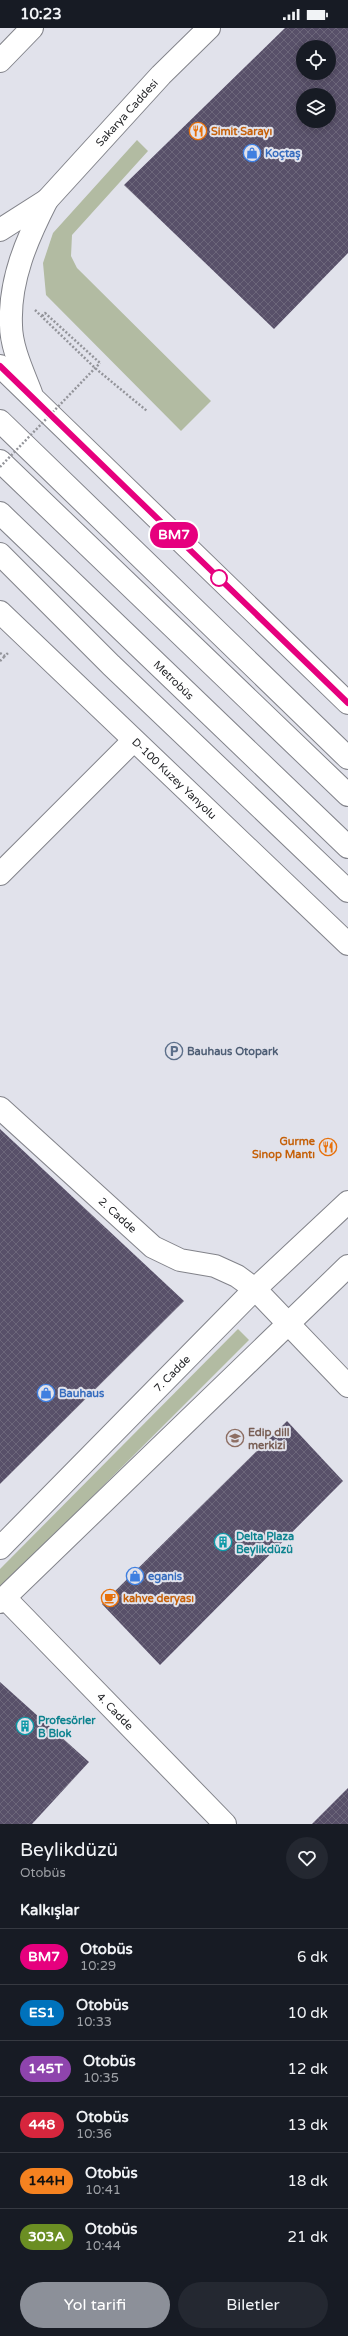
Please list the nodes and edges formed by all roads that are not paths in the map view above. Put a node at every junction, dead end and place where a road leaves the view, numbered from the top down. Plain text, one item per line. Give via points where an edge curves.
1 (32, 28) edge
2 (209, 28) edge
3 (0, 60) edge
4 (47, 200) junction
5 (0, 230) edge
6 (0, 366) edge
7 (32, 397) junction
8 (0, 421) edge
9 (0, 461) edge
10 (0, 513) edge
11 (0, 554) edge
12 (0, 612) edge
13 (348, 703) edge
14 (133, 741) junction
15 (348, 758) edge
16 (348, 795) edge
17 (348, 848) edge
18 (0, 874) edge
19 (348, 891) edge
20 (348, 944) edge
21 (0, 1108) edge
22 (348, 1202) edge
23 (348, 1266) edge
24 (255, 1289) junction
25 (288, 1325) junction
26 (348, 1386) edge
27 (0, 1548) edge
28 (2, 1600) edge
29 (225, 1824) edge

1 - 3 main road
2 - 4 main road, Sakarya Caddesi
4 - 5 main road
4 - 7 main road via 24,247 13,288 10,326 19,362
6 - 7 main road
7 - 13 main road
8 - 15 main road
9 - 16 main road
10 - 17 main road, Metrobüs
11 - 19 main road via 133,686
12 - 14 main road, D-100 Kuzey Yanyolu
14 - 18 main road
14 - 20 main road, D-100 Kuzey Yanyolu
21 - 24 main road, 2. Cadde via 153,1247 180,1260 215,1266 237,1276
22 - 24 main road, 7. Cadde
23 - 25 main road
24 - 25 main road, 2. Cadde
24 - 27 main road, 7. Cadde
25 - 26 main road
25 - 28 main road
28 - 29 main road, 4. Cadde

